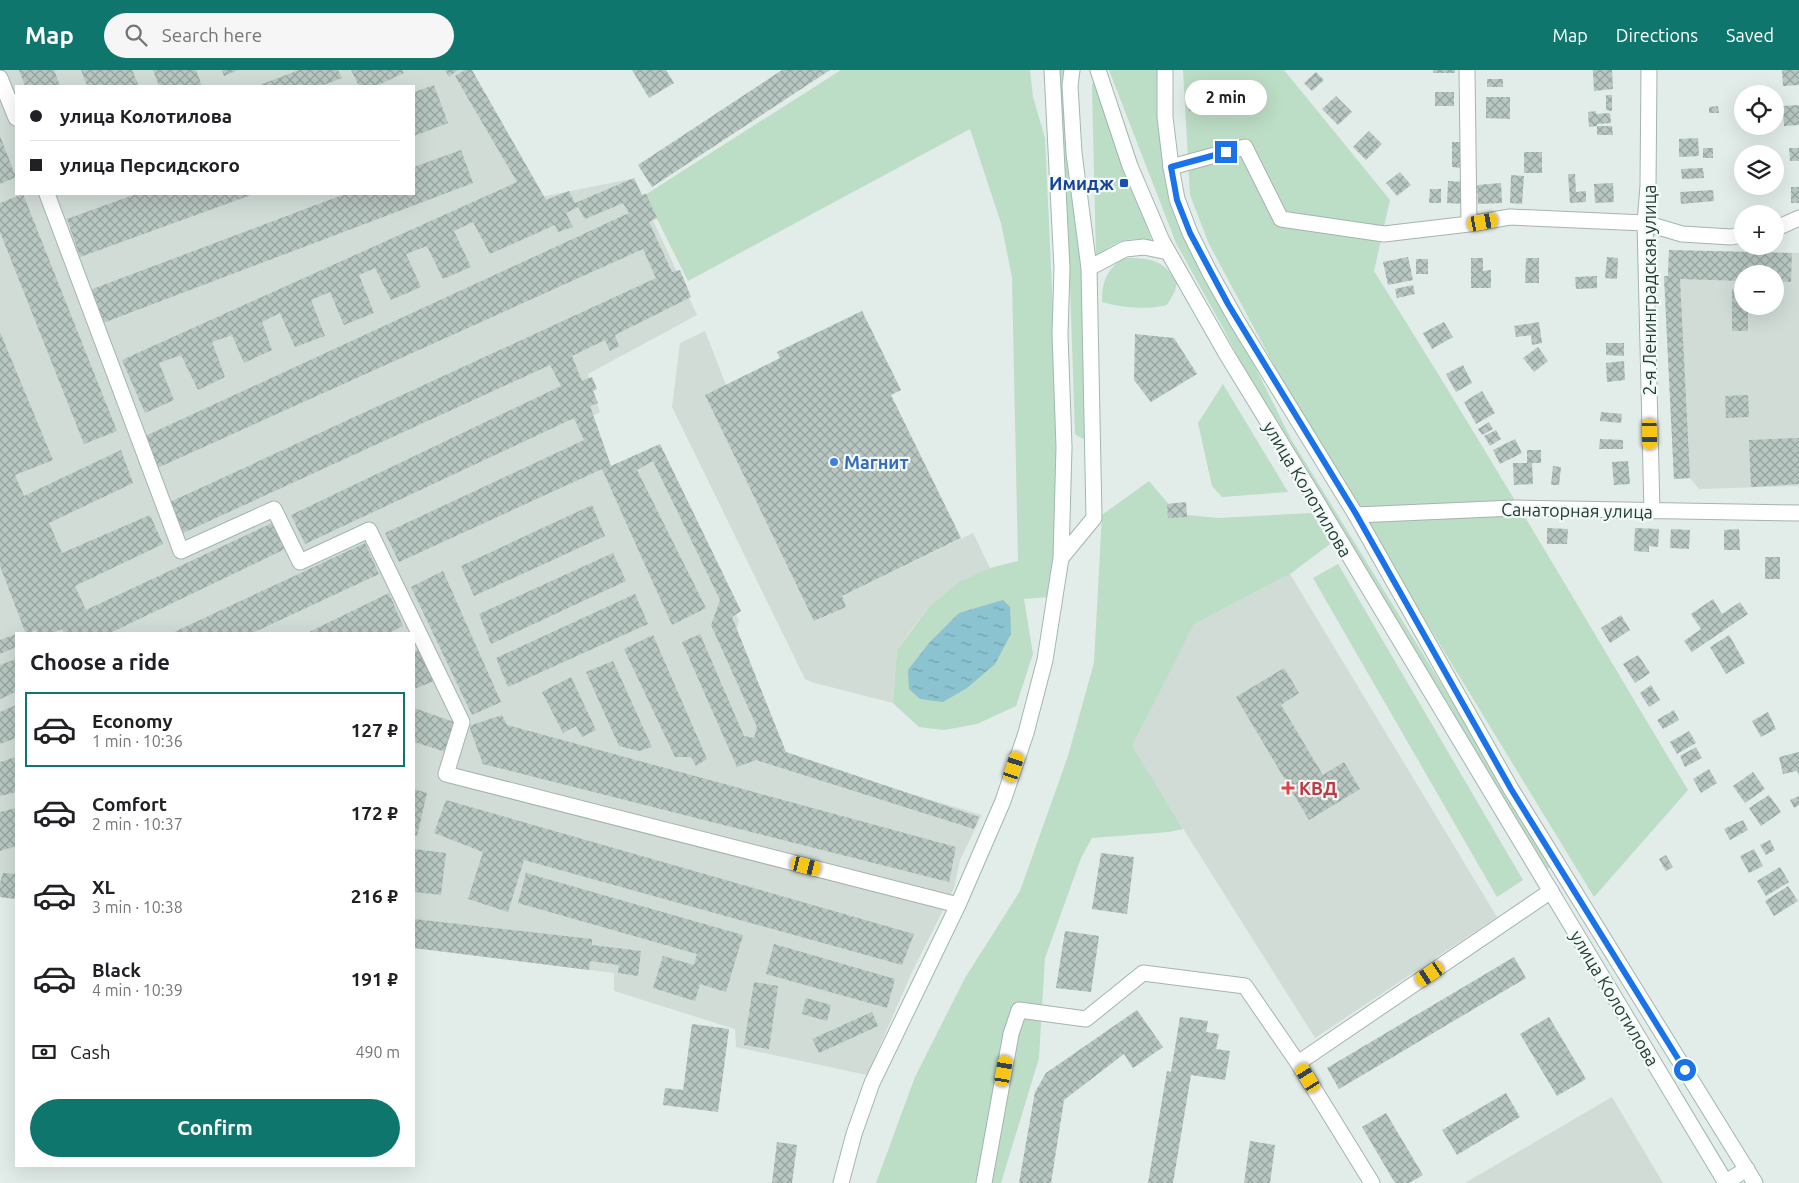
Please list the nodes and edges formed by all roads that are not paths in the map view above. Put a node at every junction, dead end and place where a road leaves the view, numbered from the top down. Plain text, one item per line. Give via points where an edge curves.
1 (1052, 70) edge
2 (1072, 70) edge
3 (1098, 70) edge
4 (1166, 70) edge
5 (1467, 70) edge
6 (1650, 70) edge
7 (0, 78) edge
8 (15, 116) edge
9 (1171, 167) junction
10 (47, 195) edge
11 (1799, 218) edge
12 (1645, 223) junction
13 (1469, 224) junction
14 (1784, 225) edge
15 (1734, 236) edge
16 (1168, 252) junction
17 (1089, 268) junction
18 (1652, 511) junction
19 (1799, 513) edge
20 (1356, 514) junction
21 (1061, 558) junction
22 (1569, 882) junction
23 (1550, 892) junction
24 (958, 905) junction
25 (1298, 1063) junction
26 (1747, 1169) junction
27 (841, 1183) edge
28 (984, 1183) edge
29 (1372, 1183) edge
30 (1726, 1183) edge
31 (1755, 1183) edge

1 - 21 main road via 1062,268 1060,334 1064,447
2 - 17 main road via 1074,153
3 - 16 main road, улица Колотилова via 1130,166
4 - 9 main road, улица Колотилова via 1165,118
5 - 13 main road
6 - 12 main road, 2-я Ленинградская улица
7 - 8 main road
9 - 13 main road via 1244,148 1281,219 1384,234
9 - 20 main road, улица Колотилова via 1177,200 1209,271
10 - 24 main road via 181,551 274,509 300,562 369,530 462,722 446,774
11 - 14 main road
12 - 13 main road via 1510,217
12 - 15 main road via 1682,234
12 - 18 main road, 2-я Ленинградская улица
16 - 17 main road via 1144,247 1125,248
16 - 23 main road, улица Колотилова via 1226,355
17 - 21 main road via 1094,518
18 - 19 main road, Санаторная улица
18 - 20 main road, Санаторная улица via 1514,508
20 - 22 main road, улица Колотилова via 1511,789
21 - 24 main road via 1045,660 1026,733 1003,801
22 - 23 main road
22 - 26 main road, улица Колотилова
23 - 25 main road
23 - 30 main road, улица Колотилова
24 - 27 main road via 872,1083
25 - 28 main road via 1245,986 1143,972 1086,1019 1019,1010 1011,1034
25 - 29 main road
26 - 30 main road, улица Колотилова
26 - 31 main road, улица Колотилова

